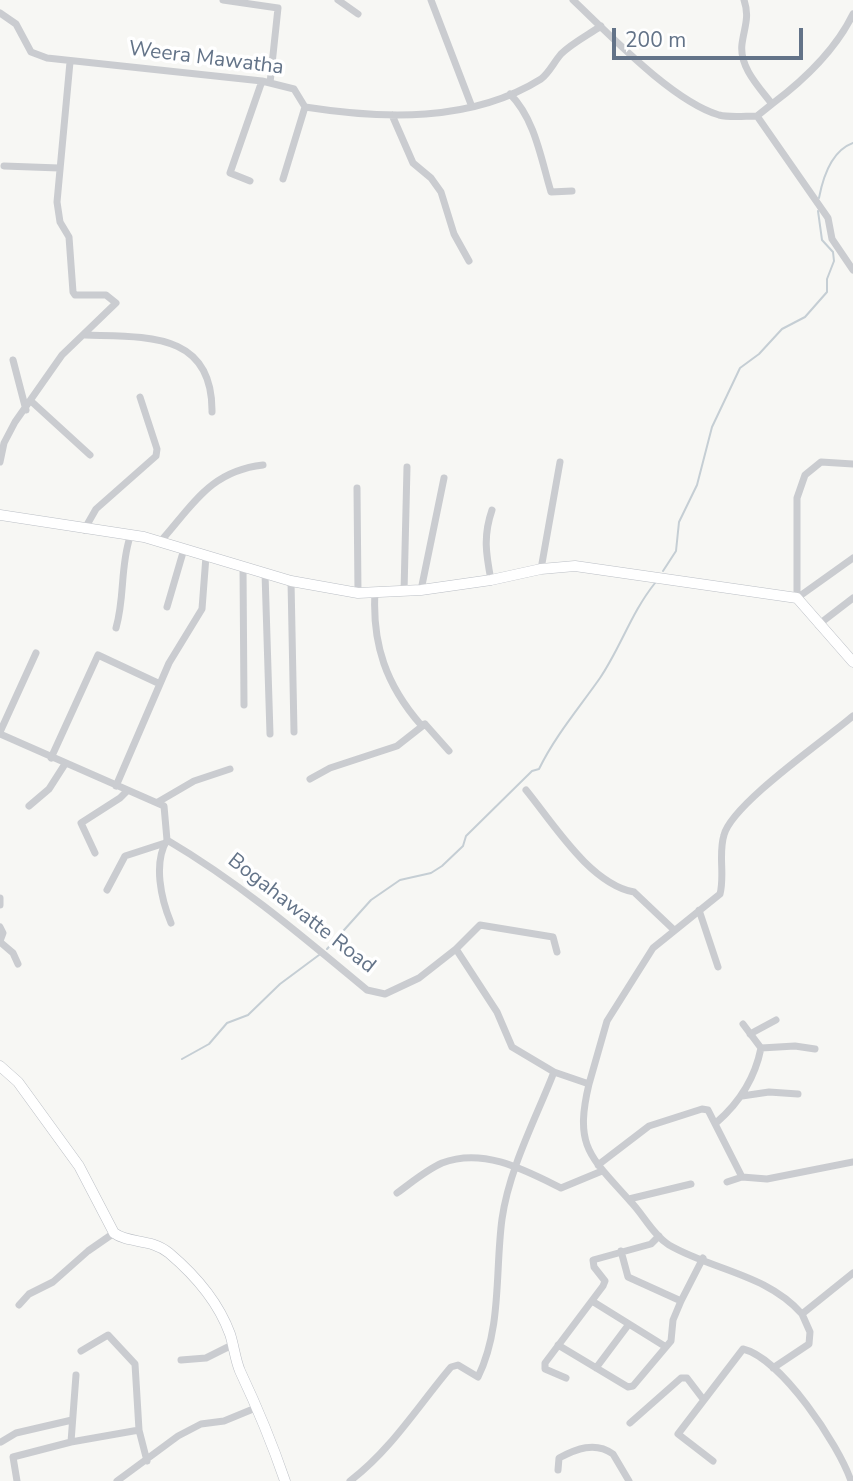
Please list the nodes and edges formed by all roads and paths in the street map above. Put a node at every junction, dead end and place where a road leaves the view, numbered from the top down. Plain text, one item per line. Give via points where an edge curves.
1 (223, 0) edge
2 (285, 0) edge
3 (338, 0) edge
4 (431, 0) edge
5 (573, 0) edge
6 (744, 0) edge
7 (278, 8) junction
8 (0, 13) edge
9 (358, 14) dead end
10 (853, 14) edge
11 (601, 26) junction
12 (70, 62) junction
13 (266, 82) junction
14 (510, 94) junction
15 (772, 103) junction
16 (305, 107) junction
17 (472, 107) junction
18 (393, 115) junction
19 (757, 116) junction
20 (4, 166) dead end
21 (59, 168) junction
22 (283, 179) dead end
23 (250, 181) dead end
24 (572, 191) dead end
25 (853, 248) edge
26 (845, 254) junction
27 (469, 261) dead end
28 (853, 270) edge
29 (84, 335) junction
30 (13, 360) dead end
31 (139, 397) dead end
32 (32, 402) junction
33 (26, 410) junction
34 (212, 412) dead end
35 (90, 455) dead end
36 (0, 462) edge
37 (560, 462) dead end
38 (853, 464) edge
39 (263, 465) dead end
40 (407, 467) dead end
41 (444, 478) dead end
42 (358, 488) dead end
43 (492, 510) dead end
44 (0, 515) edge
45 (84, 530) junction
46 (131, 537) junction
47 (160, 541) junction
48 (184, 549) junction
49 (206, 556) junction
50 (853, 558) edge
51 (243, 566) junction
52 (541, 569) junction
53 (265, 573) junction
54 (491, 580) junction
55 (291, 581) junction
56 (421, 590) junction
57 (375, 592) junction
58 (404, 592) junction
59 (358, 593) junction
60 (797, 598) junction
61 (853, 598) edge
62 (167, 607) dead end
63 (818, 625) junction
64 (116, 628) dead end
65 (36, 653) dead end
66 (852, 658) edge
67 (160, 684) junction
68 (244, 705) dead end
69 (853, 716) edge
70 (425, 724) junction
71 (294, 732) dead end
72 (0, 733) edge
73 (270, 734) dead end
74 (449, 751) dead end
75 (51, 758) junction
76 (65, 764) junction
77 (230, 769) dead end
78 (310, 779) dead end
79 (116, 786) junction
80 (127, 790) junction
81 (526, 790) dead end
82 (158, 802) junction
83 (29, 806) dead end
84 (166, 841) junction
85 (95, 853) dead end
86 (107, 890) dead end
87 (0, 898) edge
88 (0, 905) edge
89 (699, 910) junction
90 (171, 923) dead end
91 (0, 927) edge
92 (673, 929) junction
93 (0, 941) edge
94 (456, 949) junction
95 (557, 952) dead end
96 (18, 964) dead end
97 (718, 967) dead end
98 (776, 1020) dead end
99 (743, 1024) dead end
100 (750, 1034) junction
101 (761, 1048) junction
102 (815, 1049) dead end
103 (0, 1066) edge
104 (554, 1072) junction
105 (589, 1084) junction
106 (798, 1094) dead end
107 (742, 1096) junction
108 (717, 1122) junction
109 (853, 1162) edge
110 (517, 1166) junction
111 (600, 1168) junction
112 (742, 1177) junction
113 (727, 1182) dead end
114 (691, 1184) dead end
115 (397, 1193) dead end
116 (629, 1199) junction
117 (114, 1233) junction
118 (659, 1236) junction
119 (621, 1251) junction
120 (703, 1258) junction
121 (853, 1273) edge
122 (592, 1301) junction
123 (681, 1301) junction
124 (19, 1305) dead end
125 (802, 1314) junction
126 (629, 1324) junction
127 (234, 1344) junction
128 (558, 1345) junction
129 (666, 1348) junction
130 (80, 1351) dead end
131 (180, 1360) dead end
132 (596, 1368) junction
133 (773, 1368) junction
134 (76, 1375) dead end
135 (566, 1378) dead end
136 (703, 1399) junction
137 (258, 1407) junction
138 (72, 1420) junction
139 (630, 1423) dead end
140 (139, 1430) junction
141 (1, 1442) edge
142 (71, 1442) junction
143 (146, 1461) junction
144 (713, 1461) dead end
145 (558, 1470) dead end
146 (852, 1480) edge
147 (17, 1481) edge
148 (117, 1481) edge
149 (285, 1481) edge
150 (349, 1481) edge
151 (629, 1481) edge

1 - 7 street
2 - 7 street
3 - 9 street
4 - 17 street
5 - 11 street
6 - 15 street via 748,17 742,53 749,73
7 - 13 street
8 - 12 street, Weera Mawatha via 16,24 31,52
10 - 15 street via 845,31 804,80
11 - 14 street via 563,52 543,78
11 - 19 street via 695,105 721,115
12 - 13 street, Weera Mawatha
12 - 21 street
13 - 16 street, Weera Mawatha via 294,89
13 - 23 street via 230,173
14 - 17 street
14 - 24 street via 532,127 551,192
15 - 19 street
16 - 18 street
16 - 22 street
17 - 18 street
18 - 27 street via 414,163 441,192 454,234
19 - 26 street via 828,218 832,239
20 - 21 street
21 - 29 street via 57,202 60,222 69,237 73,292 106,295 116,303
25 - 26 street
26 - 28 street
29 - 32 street via 62,355
29 - 34 street via 148,337 182,346 199,362 212,389
30 - 33 street
31 - 45 street via 156,456 96,509
32 - 33 street
32 - 35 street
33 - 36 street via 4,443
37 - 52 street
38 - 60 street via 821,462 805,475 797,498
39 - 47 street via 238,468 217,479
40 - 58 street
41 - 56 street
42 - 59 street
43 - 54 street via 484,547
44 - 45 street
45 - 46 street
46 - 47 street
46 - 64 street via 123,559 124,586
47 - 48 street
48 - 49 street
48 - 62 street
49 - 51 street
49 - 67 street via 202,609
50 - 60 street
51 - 53 street
51 - 68 street
52 - 54 street
52 - 60 street via 575,566
53 - 55 street
53 - 73 street
54 - 56 street
55 - 59 street
55 - 71 street
56 - 58 street
57 - 58 street
57 - 59 street
57 - 70 street via 378,650 387,677 413,716
60 - 63 street
61 - 63 street
63 - 66 street
65 - 72 street
67 - 75 street via 97,655
67 - 79 street
69 - 89 street via 761,790 727,826 720,894
70 - 74 street
70 - 78 street via 397,746
72 - 75 street
75 - 76 street
76 - 79 street
76 - 83 street via 49,789
77 - 82 street via 194,781
79 - 80 street
80 - 82 street
80 - 85 street via 81,823
81 - 92 street via 588,867 634,892
82 - 84 street via 164,806
84 - 86 street via 125,856
84 - 90 street via 161,900
84 - 94 street, Bogahawatte Road via 262,902 367,990 386,994 419,978
87 - 88 street
89 - 92 street
89 - 97 street
91 - 93 street
92 - 105 street via 653,948 607,1021
93 - 96 street
94 - 95 street, Bogahawatte Road via 480,925 553,937
94 - 104 street via 512,1047
98 - 100 street
99 - 100 street
100 - 101 street
101 - 102 street
101 - 107 street
103 - 117 street via 18,1082 79,1166
104 - 105 street
104 - 110 street
105 - 111 street via 581,1117 590,1156
106 - 107 street
107 - 108 street
108 - 111 street via 702,1108 649,1126
108 - 112 street
109 - 112 street via 767,1179
110 - 111 street via 561,1188
110 - 115 street via 491,1159 451,1161
110 - 150 street via 502,1218 500,1275 486,1362 478,1377 458,1365 451,1367 390,1444
111 - 116 street
112 - 113 street
114 - 116 street
116 - 118 street
117 - 124 street
117 - 127 street via 147,1240 167,1251 211,1295
118 - 119 street via 651,1244
118 - 120 street via 669,1245
119 - 122 street via 593,1259 605,1281
119 - 123 street via 628,1277
120 - 123 street
120 - 125 street via 748,1276
121 - 125 street
122 - 126 street
122 - 128 street
123 - 129 street
125 - 133 street via 810,1332 809,1344
126 - 129 street
126 - 132 street
127 - 131 street via 206,1357
127 - 137 street via 239,1369
128 - 132 street
128 - 135 street via 545,1369
129 - 132 street via 634,1386
130 - 140 street via 108,1335 135,1364
133 - 136 street via 743,1349
133 - 146 street via 842,1456
134 - 138 street
136 - 139 street via 687,1378 681,1378
136 - 144 street via 678,1434
137 - 143 street via 224,1421 201,1423
137 - 149 street
138 - 141 street via 16,1433
138 - 142 street
140 - 142 street
140 - 143 street
142 - 147 street via 13,1457
143 - 148 street
145 - 151 street via 559,1458 580,1447 591,1447 613,1454

